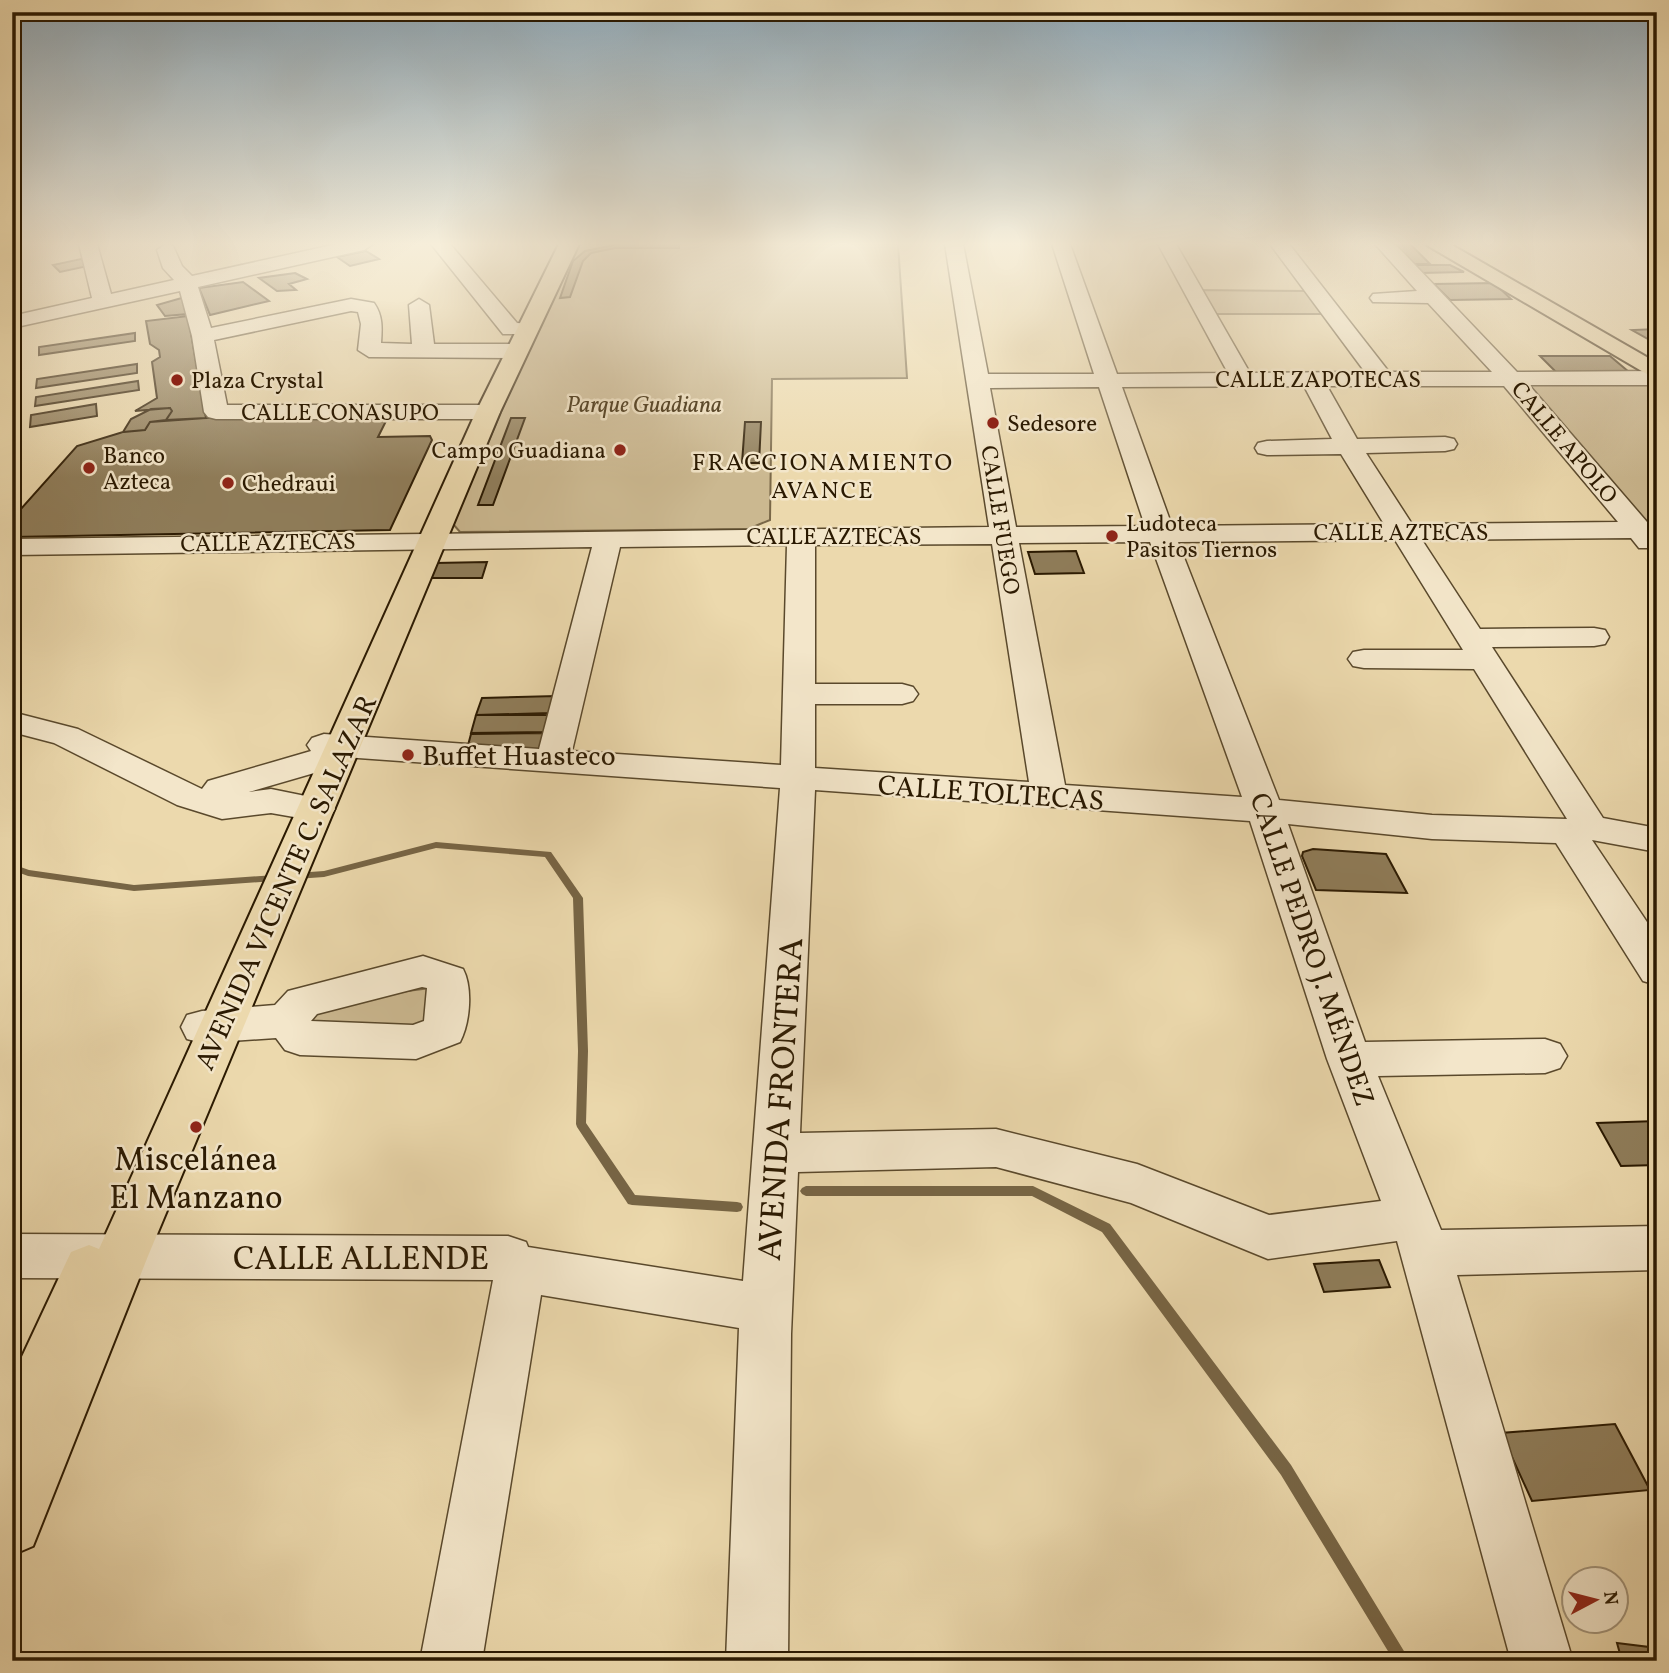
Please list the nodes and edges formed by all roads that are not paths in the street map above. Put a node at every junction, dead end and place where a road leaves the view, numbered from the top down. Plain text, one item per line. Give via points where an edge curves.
1 (199, 322) edge
2 (269, 322) edge
3 (371, 322) edge
4 (421, 322) edge
5 (508, 322) edge
6 (511, 322) edge
7 (522, 322) edge
8 (523, 322) edge
9 (968, 322) edge
10 (1089, 322) edge
11 (1211, 322) edge
12 (1339, 322) edge
13 (1459, 322) edge
14 (1567, 322) edge
15 (1594, 322) edge
16 (517, 333) junction
17 (203, 336) junction
18 (424, 351) junction
19 (1657, 358) edge
20 (1657, 375) edge
21 (1382, 379) junction
22 (1511, 379) junction
23 (1243, 380) junction
24 (1312, 380) junction
25 (979, 381) junction
26 (1110, 381) junction
27 (480, 412) junction
28 (1445, 444) dead end
29 (1348, 445) junction
30 (1267, 448) dead end
31 (1405, 532) junction
32 (1161, 534) junction
33 (1002, 535) junction
34 (801, 537) junction
35 (1651, 537) edge
36 (608, 538) junction
37 (426, 540) junction
38 (12, 547) edge
39 (1585, 625) dead end
40 (1478, 649) junction
41 (1364, 659) dead end
42 (902, 694) dead end
43 (799, 695) junction
44 (12, 722) edge
45 (328, 751) junction
46 (553, 761) junction
47 (798, 777) junction
48 (1049, 796) junction
49 (190, 797) junction
50 (1265, 810) junction
51 (299, 825) junction
52 (1579, 830) junction
53 (1657, 840) edge
54 (1657, 970) edge
55 (287, 1021) dead end
56 (213, 1025) junction
57 (1545, 1056) dead end
58 (1349, 1059) junction
59 (778, 1153) junction
60 (1419, 1236) junction
61 (1657, 1248) edge
62 (12, 1256) edge
63 (108, 1257) junction
64 (512, 1267) junction
65 (766, 1309) junction
66 (12, 1443) edge
67 (12, 1525) edge
68 (451, 1661) edge
69 (757, 1661) edge
70 (1542, 1661) edge

1 - 17 street, CALLE CONASUPO
2 - 17 street
3 - 18 street via 369,350
4 - 18 street
5 - 16 street
6 - 16 street
7 - 16 main road, AVENIDA VICENTE C. SALAZAR
8 - 16 main road, AVENIDA VICENTE C. SALAZAR
9 - 25 street, CALLE FUEGO
10 - 26 street, CALLE PEDRO J. MÉNDEZ
11 - 23 street
12 - 21 street
13 - 22 street, CALLE APOLO
14 - 20 main road
15 - 19 main road
16 - 18 street
16 - 27 main road, AVENIDA VICENTE C. SALAZAR
17 - 27 street, CALLE CONASUPO via 216,412
20 - 22 street, CALLE ZAPOTECAS
21 - 22 street, CALLE ZAPOTECAS
21 - 24 street, CALLE ZAPOTECAS
22 - 35 street, CALLE APOLO
23 - 24 street, CALLE ZAPOTECAS
23 - 26 street, CALLE ZAPOTECAS
24 - 29 street
25 - 26 street, CALLE ZAPOTECAS
25 - 33 street, CALLE FUEGO
26 - 32 street, CALLE PEDRO J. MÉNDEZ
27 - 37 main road, AVENIDA VICENTE C. SALAZAR
28 - 29 street
29 - 30 street
29 - 31 street
31 - 32 street, CALLE AZTECAS
31 - 35 street, CALLE AZTECAS
31 - 40 street
32 - 33 street, CALLE AZTECAS
32 - 50 street, CALLE PEDRO J. MÉNDEZ
33 - 34 street, CALLE AZTECAS
33 - 48 street, CALLE FUEGO
34 - 36 street, CALLE AZTECAS
34 - 43 street, AVENIDA FRONTERA
36 - 37 street, CALLE AZTECAS
36 - 46 street
37 - 38 street, CALLE AZTECAS
37 - 45 main road, AVENIDA VICENTE C. SALAZAR
39 - 40 street
40 - 41 street
40 - 52 street
42 - 43 street
43 - 47 street, AVENIDA FRONTERA
44 - 49 street via 66,736
45 - 46 street, CALLE TOLTECAS
45 - 49 street, CALLE TOLTECAS
45 - 51 main road, AVENIDA VICENTE C. SALAZAR
46 - 47 street, CALLE TOLTECAS
47 - 48 street, CALLE TOLTECAS
47 - 59 street, AVENIDA FRONTERA
48 - 50 street, CALLE TOLTECAS
49 - 51 street via 222,807 271,801
50 - 52 street, CALLE TOLTECAS via 1432,827
50 - 58 street, CALLE PEDRO J. MÉNDEZ
51 - 56 main road, AVENIDA VICENTE C. SALAZAR
52 - 53 street, CALLE TOLTECAS
52 - 54 street
55 - 56 street
56 - 63 main road, AVENIDA VICENTE C. SALAZAR
57 - 58 street
58 - 60 street, CALLE PEDRO J. MÉNDEZ
59 - 60 street via 996,1148 1137,1184 1268,1237
59 - 65 street, AVENIDA FRONTERA
60 - 61 street
60 - 70 street, CALLE PEDRO J. MÉNDEZ
62 - 63 street, CALLE ALLENDE
63 - 64 street, CALLE ALLENDE via 508,1258
63 - 66 main road, AVENIDA VICENTE C. SALAZAR
63 - 67 main road, AVENIDA VICENTE C. SALAZAR
64 - 65 street
64 - 68 street, CALLE ALLENDE via 518,1281
65 - 69 street, AVENIDA FRONTERA

